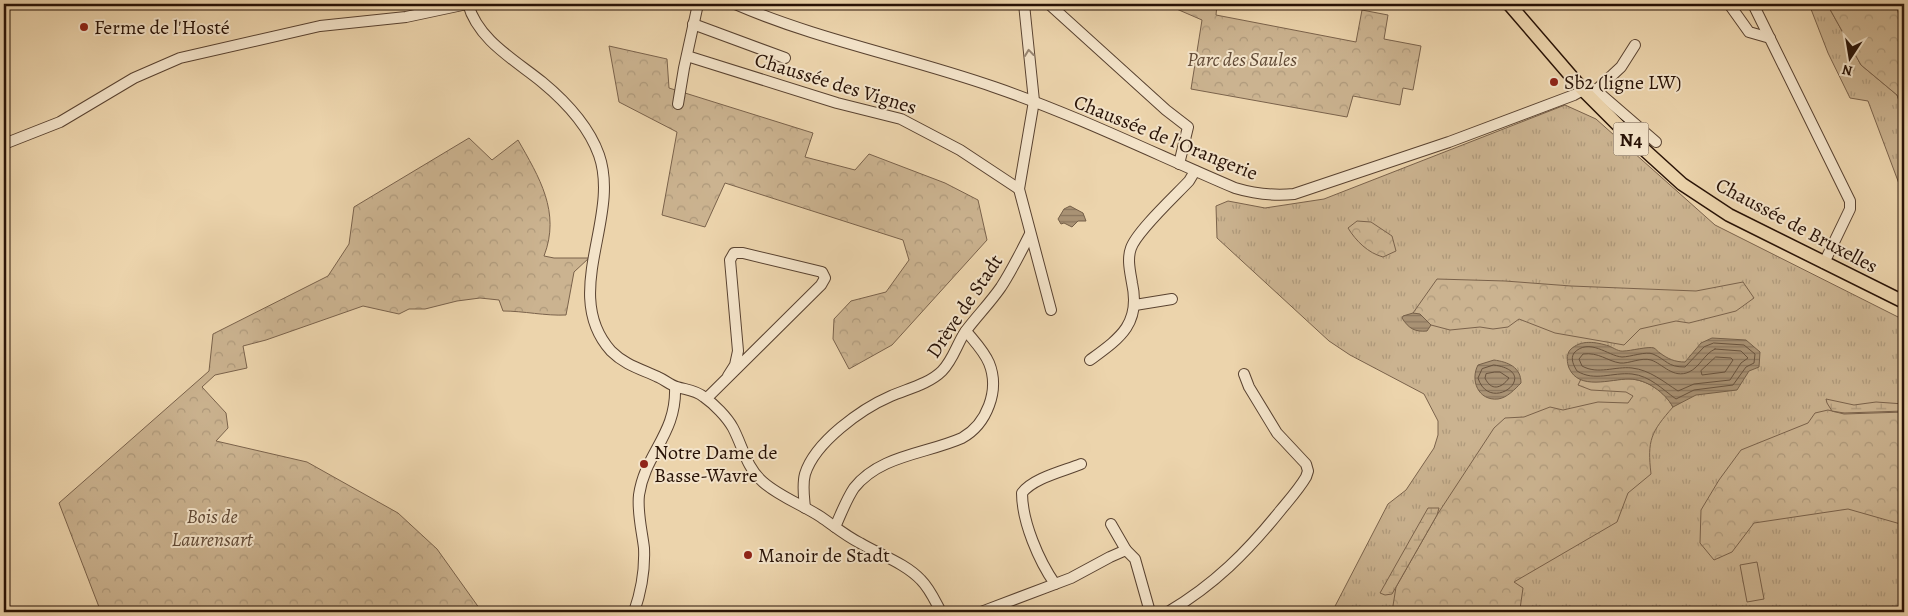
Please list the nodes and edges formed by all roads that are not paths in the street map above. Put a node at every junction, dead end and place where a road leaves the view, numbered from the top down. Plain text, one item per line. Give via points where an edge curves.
1 (468, 4) edge
2 (698, 4) edge
3 (734, 4) edge
4 (1024, 4) edge
5 (1049, 4) edge
6 (1509, 4) edge
7 (1729, 4) edge
8 (1753, 4) edge
9 (693, 24) junction
10 (1770, 38) junction
11 (1635, 44) dead end
12 (687, 56) junction
13 (785, 58) dead end
14 (1590, 92) junction
15 (1034, 101) junction
16 (678, 104) dead end
17 (1656, 142) dead end
18 (4, 144) edge
19 (1179, 164) junction
20 (1195, 171) junction
21 (1019, 189) junction
22 (1030, 234) junction
23 (1824, 263) junction
24 (1172, 299) dead end
25 (1904, 302) edge
26 (1134, 305) junction
27 (1051, 310) dead end
28 (966, 331) junction
29 (1090, 360) dead end
30 (1244, 374) dead end
31 (728, 376) junction
32 (674, 387) junction
33 (706, 398) junction
34 (1081, 464) dead end
35 (805, 508) junction
36 (1111, 524) dead end
37 (835, 527) junction
38 (1126, 550) junction
39 (1056, 584) junction
40 (634, 612) edge
41 (940, 612) edge
42 (981, 612) edge
43 (1150, 612) edge
44 (1168, 612) edge

1 - 18 street via 406,17 320,26 190,55 140,76 61,124
1 - 32 street via 474,18 494,44 544,83 594,142 604,184 591,275 594,324 603,341 620,359
2 - 9 street
3 - 15 street, Chaussée de l'Orangerie via 798,28
15 -> 4 street
5 - 19 street via 1188,126
6 - 14 main road, Chaussée de Bruxelles / N4
7 - 10 street via 1749,32
8 - 10 street
9 - 12 street
9 - 13 street
10 - 23 street via 1850,200 1850,209
11 - 14 street via 1621,67
12 - 16 street
12 - 21 street, Chaussée des Vignes via 837,103 901,119 960,150
14 - 17 street
14 - 20 street, Chaussée de l'Orangerie via 1294,194 1275,196 1249,192
14 - 23 main road, Chaussée de Bruxelles / N4 via 1627,134 1682,184 1729,215
15 - 19 street, Chaussée de l'Orangerie
15 - 21 street
19 - 20 street, Chaussée de l'Orangerie
20 - 26 street via 1131,248 1129,262
21 - 22 street
22 - 27 street
22 - 28 street, Drève de Stadt via 1001,287
23 - 25 main road, Chaussée de Bruxelles / N4
24 - 26 street
26 - 29 street via 1132,319 1123,333
28 - 35 street, Drève de Stadt via 940,373 861,411 821,449 808,466 804,479
28 - 37 street via 986,356 992,374 992,394 981,422 962,438 892,461 872,471 850,494
30 - 44 street via 1277,432 1306,464 1308,471 1237,561
31 - 31 street via 821,284 822,272 734,253 730,260 738,351
31 - 33 street
32 - 33 street via 691,389
32 - 40 street via 674,413 644,476 639,495 644,568
33 - 35 street via 732,426 746,461 758,477
34 - 39 street via 1034,482 1022,493 1030,533
35 - 37 street
36 - 38 street
37 - 41 street via 916,575 928,588
38 - 39 street
38 - 43 street via 1136,563
39 - 42 street

